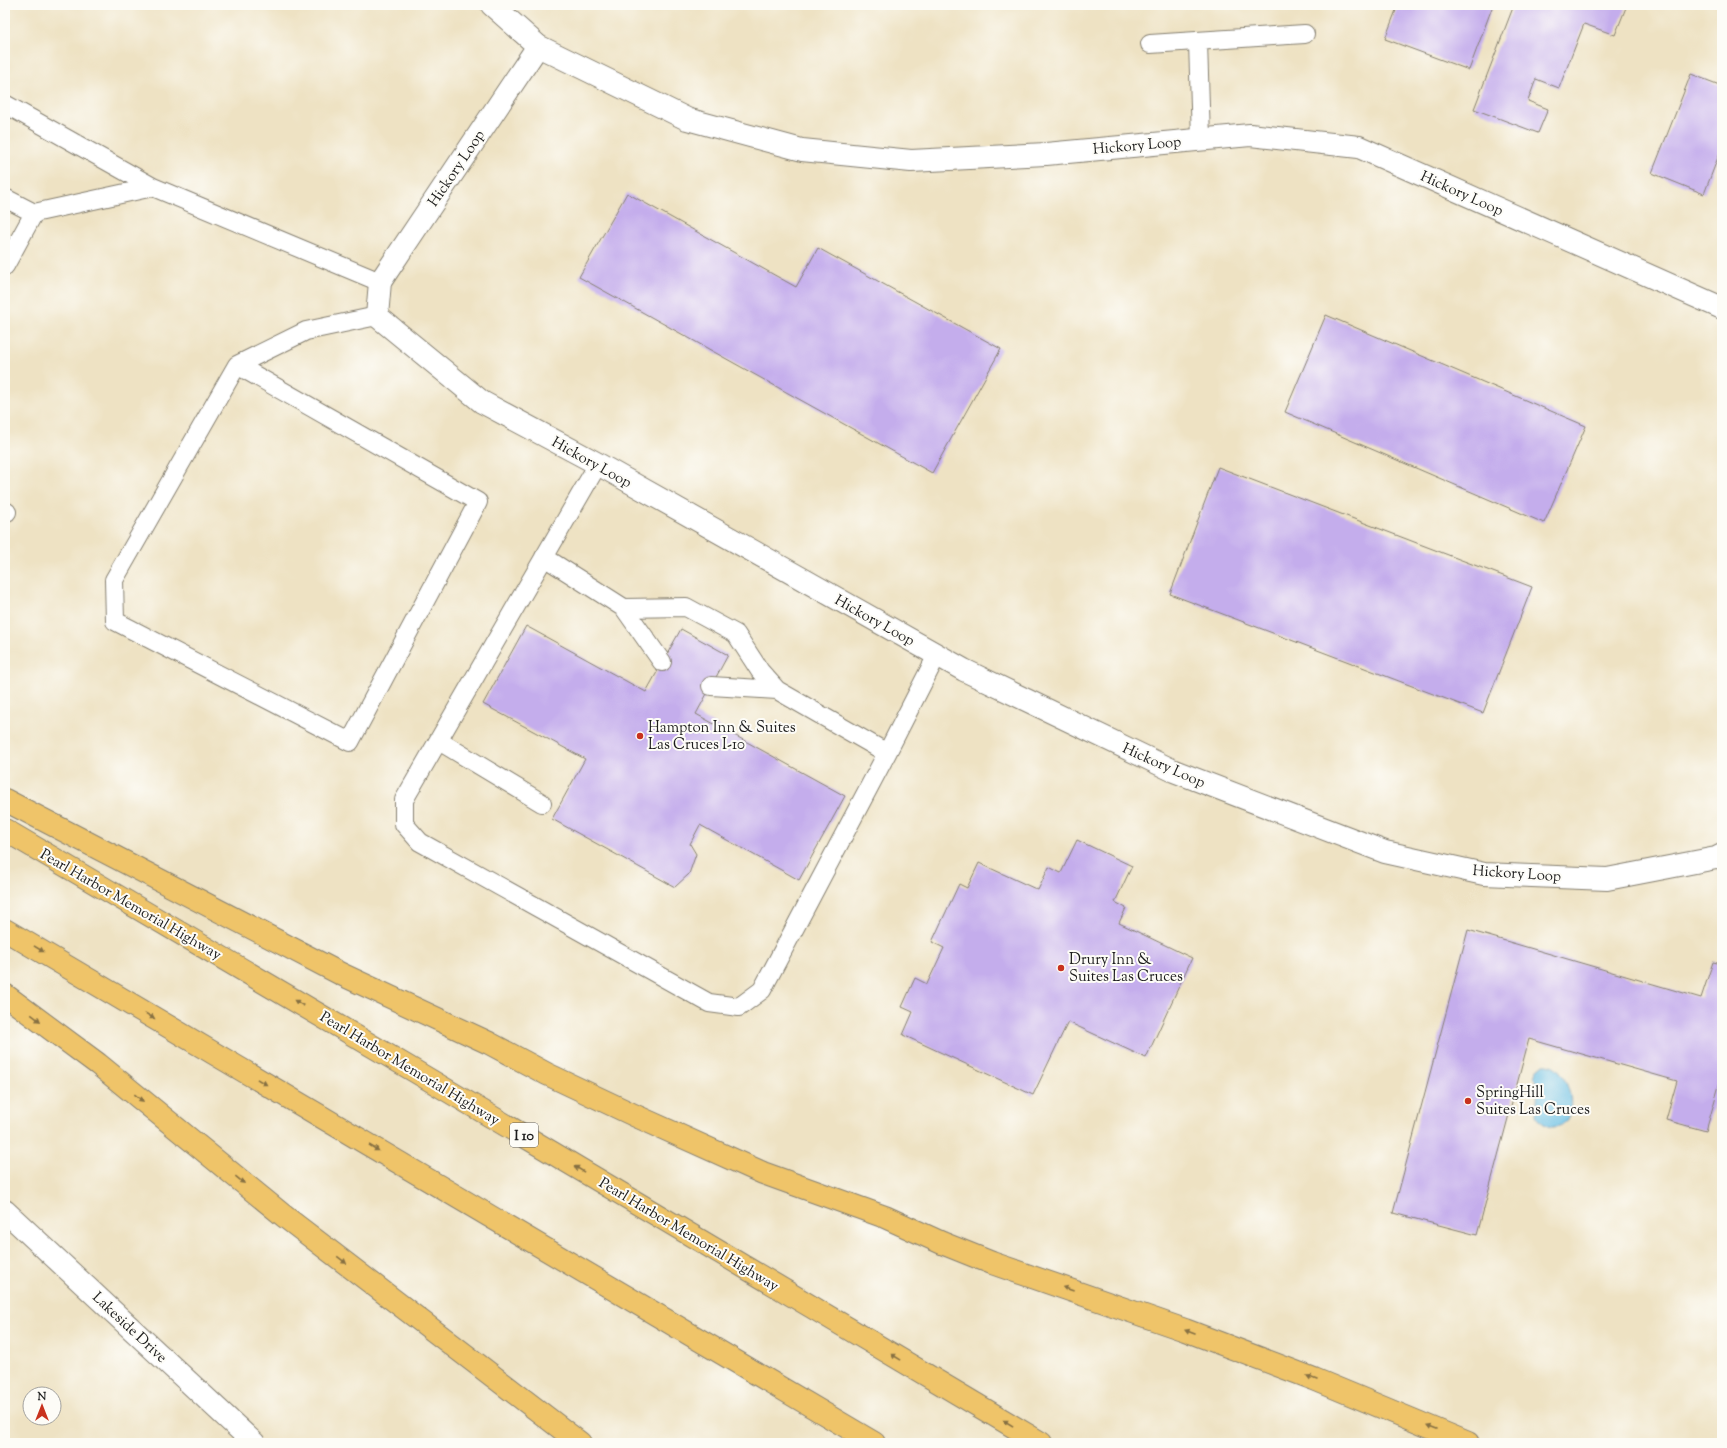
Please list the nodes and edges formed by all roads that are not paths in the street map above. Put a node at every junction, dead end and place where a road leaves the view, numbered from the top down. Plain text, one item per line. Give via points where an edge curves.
1 (492, 5) edge
2 (1305, 34) dead end
3 (1198, 42) junction
4 (1150, 44) dead end
5 (538, 46) junction
6 (5, 104) edge
7 (1201, 140) junction
8 (154, 187) junction
9 (5, 198) edge
10 (34, 213) junction
11 (5, 266) edge
12 (380, 282) junction
13 (1722, 308) edge
14 (377, 316) junction
15 (238, 365) junction
16 (598, 464) junction
17 (544, 557) junction
18 (624, 608) junction
19 (937, 655) junction
20 (662, 662) dead end
21 (711, 686) dead end
22 (777, 690) junction
23 (439, 741) junction
24 (887, 753) junction
25 (5, 800) edge
26 (542, 802) dead end
27 (5, 830) edge
28 (1722, 855) edge
29 (5, 930) edge
30 (5, 995) edge
31 (5, 1211) edge
32 (254, 1443) edge
33 (580, 1443) edge
34 (874, 1443) edge
35 (1041, 1443) edge
36 (1468, 1443) edge

1 - 5 street, Hickory Loop
2 - 3 lane
3 - 4 lane
3 - 7 lane
5 - 7 street, Hickory Loop via 687,119 802,150 911,161 1046,154
5 - 12 street, Hickory Loop
6 - 8 lane
7 - 13 street, Hickory Loop via 1250,135 1359,147
8 - 10 lane
8 - 12 lane
9 - 10 lane
10 - 11 lane
12 - 14 street, Hickory Loop
14 - 15 lane via 306,331
14 - 16 street, Hickory Loop via 482,402
15 - 15 lane via 114,580 115,621 350,742 478,502
16 - 17 lane
16 - 19 street, Hickory Loop
17 - 18 lane
17 - 23 lane
18 - 20 lane
18 - 22 lane via 686,607 736,634 760,671
19 - 24 lane
19 - 28 street, Hickory Loop via 1174,771 1385,852 1484,874 1607,879
21 - 22 lane
22 - 24 lane
23 - 24 lane via 404,800 404,824 420,842 709,1003 739,1006 762,990
23 - 26 lane
36 -> 25 highway via 1314,1379 1185,1330 992,1263 885,1217 763,1173 547,1074 475,1036 342,974
35 -> 27 highway, Pearl Harbor Memorial Highway / I 10
29 -> 34 highway
30 -> 33 highway via 98,1064 284,1216
31 - 32 street, Lakeside Drive

